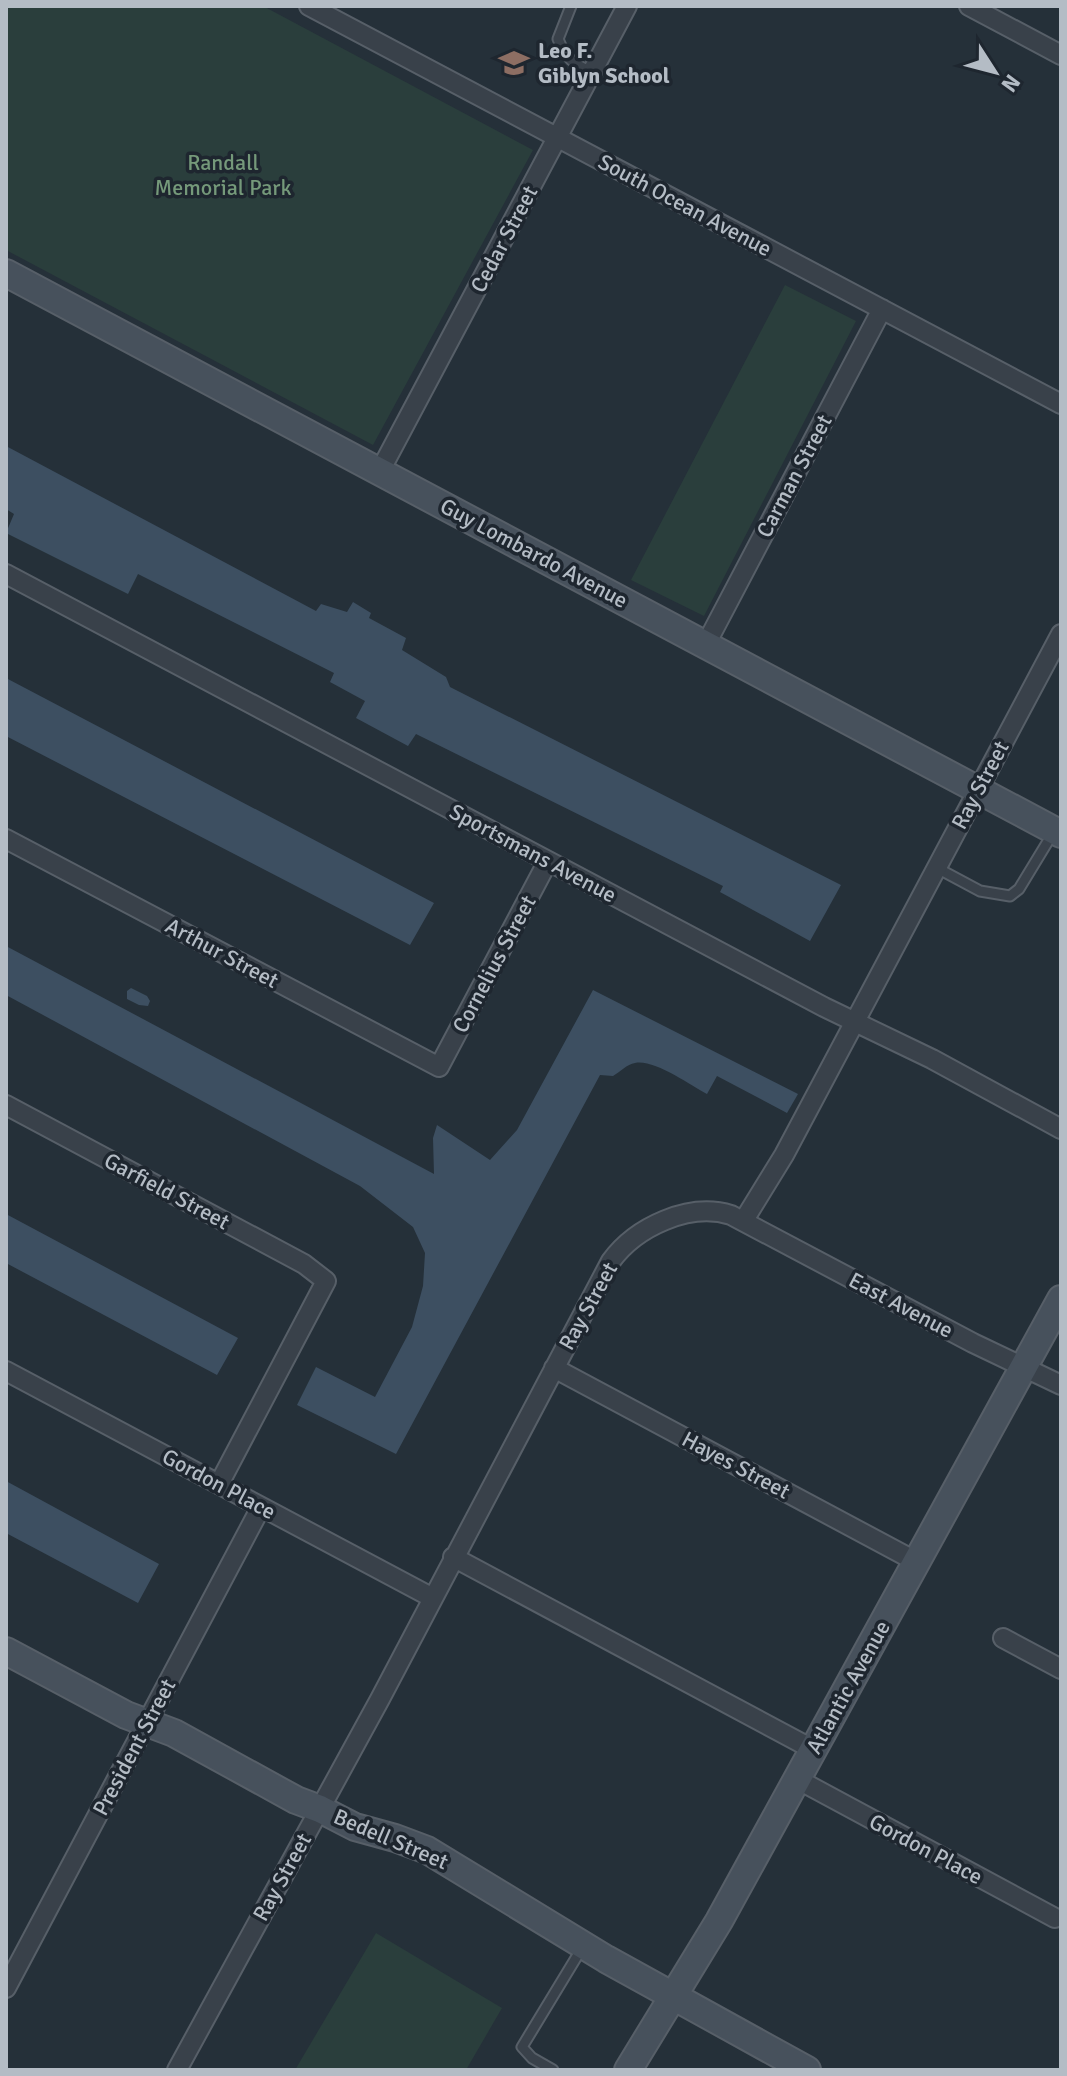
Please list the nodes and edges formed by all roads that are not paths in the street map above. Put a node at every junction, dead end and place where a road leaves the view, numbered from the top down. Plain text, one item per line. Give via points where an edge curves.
1 (309, 6) edge
2 (571, 6) edge
3 (627, 6) edge
4 (969, 6) edge
5 (1061, 55) edge
6 (592, 72) junction
7 (557, 137) junction
8 (6, 273) edge
9 (882, 309) junction
10 (1061, 404) edge
11 (380, 471) junction
12 (6, 574) edge
13 (1061, 634) edge
14 (706, 644) junction
15 (978, 789) junction
16 (1058, 832) edge
17 (6, 839) edge
18 (548, 861) junction
19 (937, 868) junction
20 (855, 1021) junction
21 (439, 1067) joint
22 (6, 1105) edge
23 (1061, 1129) edge
24 (744, 1220) junction
25 (1061, 1299) edge
26 (554, 1368) junction
27 (1023, 1368) junction
28 (6, 1371) edge
29 (1061, 1385) edge
30 (219, 1484) junction
31 (261, 1507) junction
32 (453, 1557) junction
33 (917, 1562) junction
34 (431, 1597) junction
35 (1003, 1638) dead end
36 (6, 1651) edge
37 (1061, 1669) edge
38 (147, 1723) junction
39 (814, 1750) junction
40 (797, 1779) junction
41 (320, 1809) junction
42 (1055, 1918) dead end
43 (584, 1945) junction
44 (6, 1988) edge
45 (673, 1997) junction
46 (177, 2070) edge
47 (553, 2070) edge
48 (628, 2070) edge
49 (807, 2070) edge

1 - 7 street, South Ocean Avenue
2 - 6 lane via 558,39 564,55
3 - 6 street, Cedar Street
4 - 5 street
6 - 7 street, Cedar Street
7 - 9 street, South Ocean Avenue
7 - 11 street, Cedar Street
8 - 11 street, Guy Lombardo Avenue
9 - 10 street, South Ocean Avenue
9 - 14 street, Carman Street
11 - 14 street, Guy Lombardo Avenue
12 - 18 street, Sportsmans Avenue
13 - 15 street, Ray Street
14 - 15 street, Guy Lombardo Avenue
15 - 16 street, Guy Lombardo Avenue
15 - 19 street, Ray Street
16 - 19 lane via 1010,896 980,891
17 - 21 street, Arthur Street
18 - 20 street, Sportsmans Avenue
18 - 21 street, Cornelius Street
19 - 20 street, Ray Street
20 - 23 street, Sportsmans Avenue
20 - 24 street, Ray Street
22 - 30 street, Garfield Street via 304,1264 326,1281
24 - 26 street, Ray Street via 705,1210 659,1223 636,1236 611,1261
24 - 27 street, East Avenue
25 - 27 street, Atlantic Avenue
26 - 32 street, Ray Street
26 - 33 street, Hayes Street
27 - 29 street, East Avenue
27 - 33 street, Atlantic Avenue
28 - 30 street, Gordon Place
30 - 31 street, Gordon Place
31 - 34 street, Gordon Place
31 - 38 street, President Street
32 - 34 street, Ray Street
32 - 39 street
33 - 39 street, Atlantic Avenue
34 - 41 street, Ray Street
35 - 37 street
36 - 38 street, Bedell Street
38 - 41 street, Bedell Street
38 - 44 street, President Street
39 - 40 street, Atlantic Avenue
40 - 42 street, Gordon Place
40 - 45 street, Atlantic Avenue
41 - 43 street, Bedell Street via 355,1827 427,1850
41 - 46 street, Ray Street
43 - 45 street, Bedell Street
43 - 47 lane via 522,2047
45 - 48 street, Atlantic Avenue
45 - 49 street, Bedell Street

